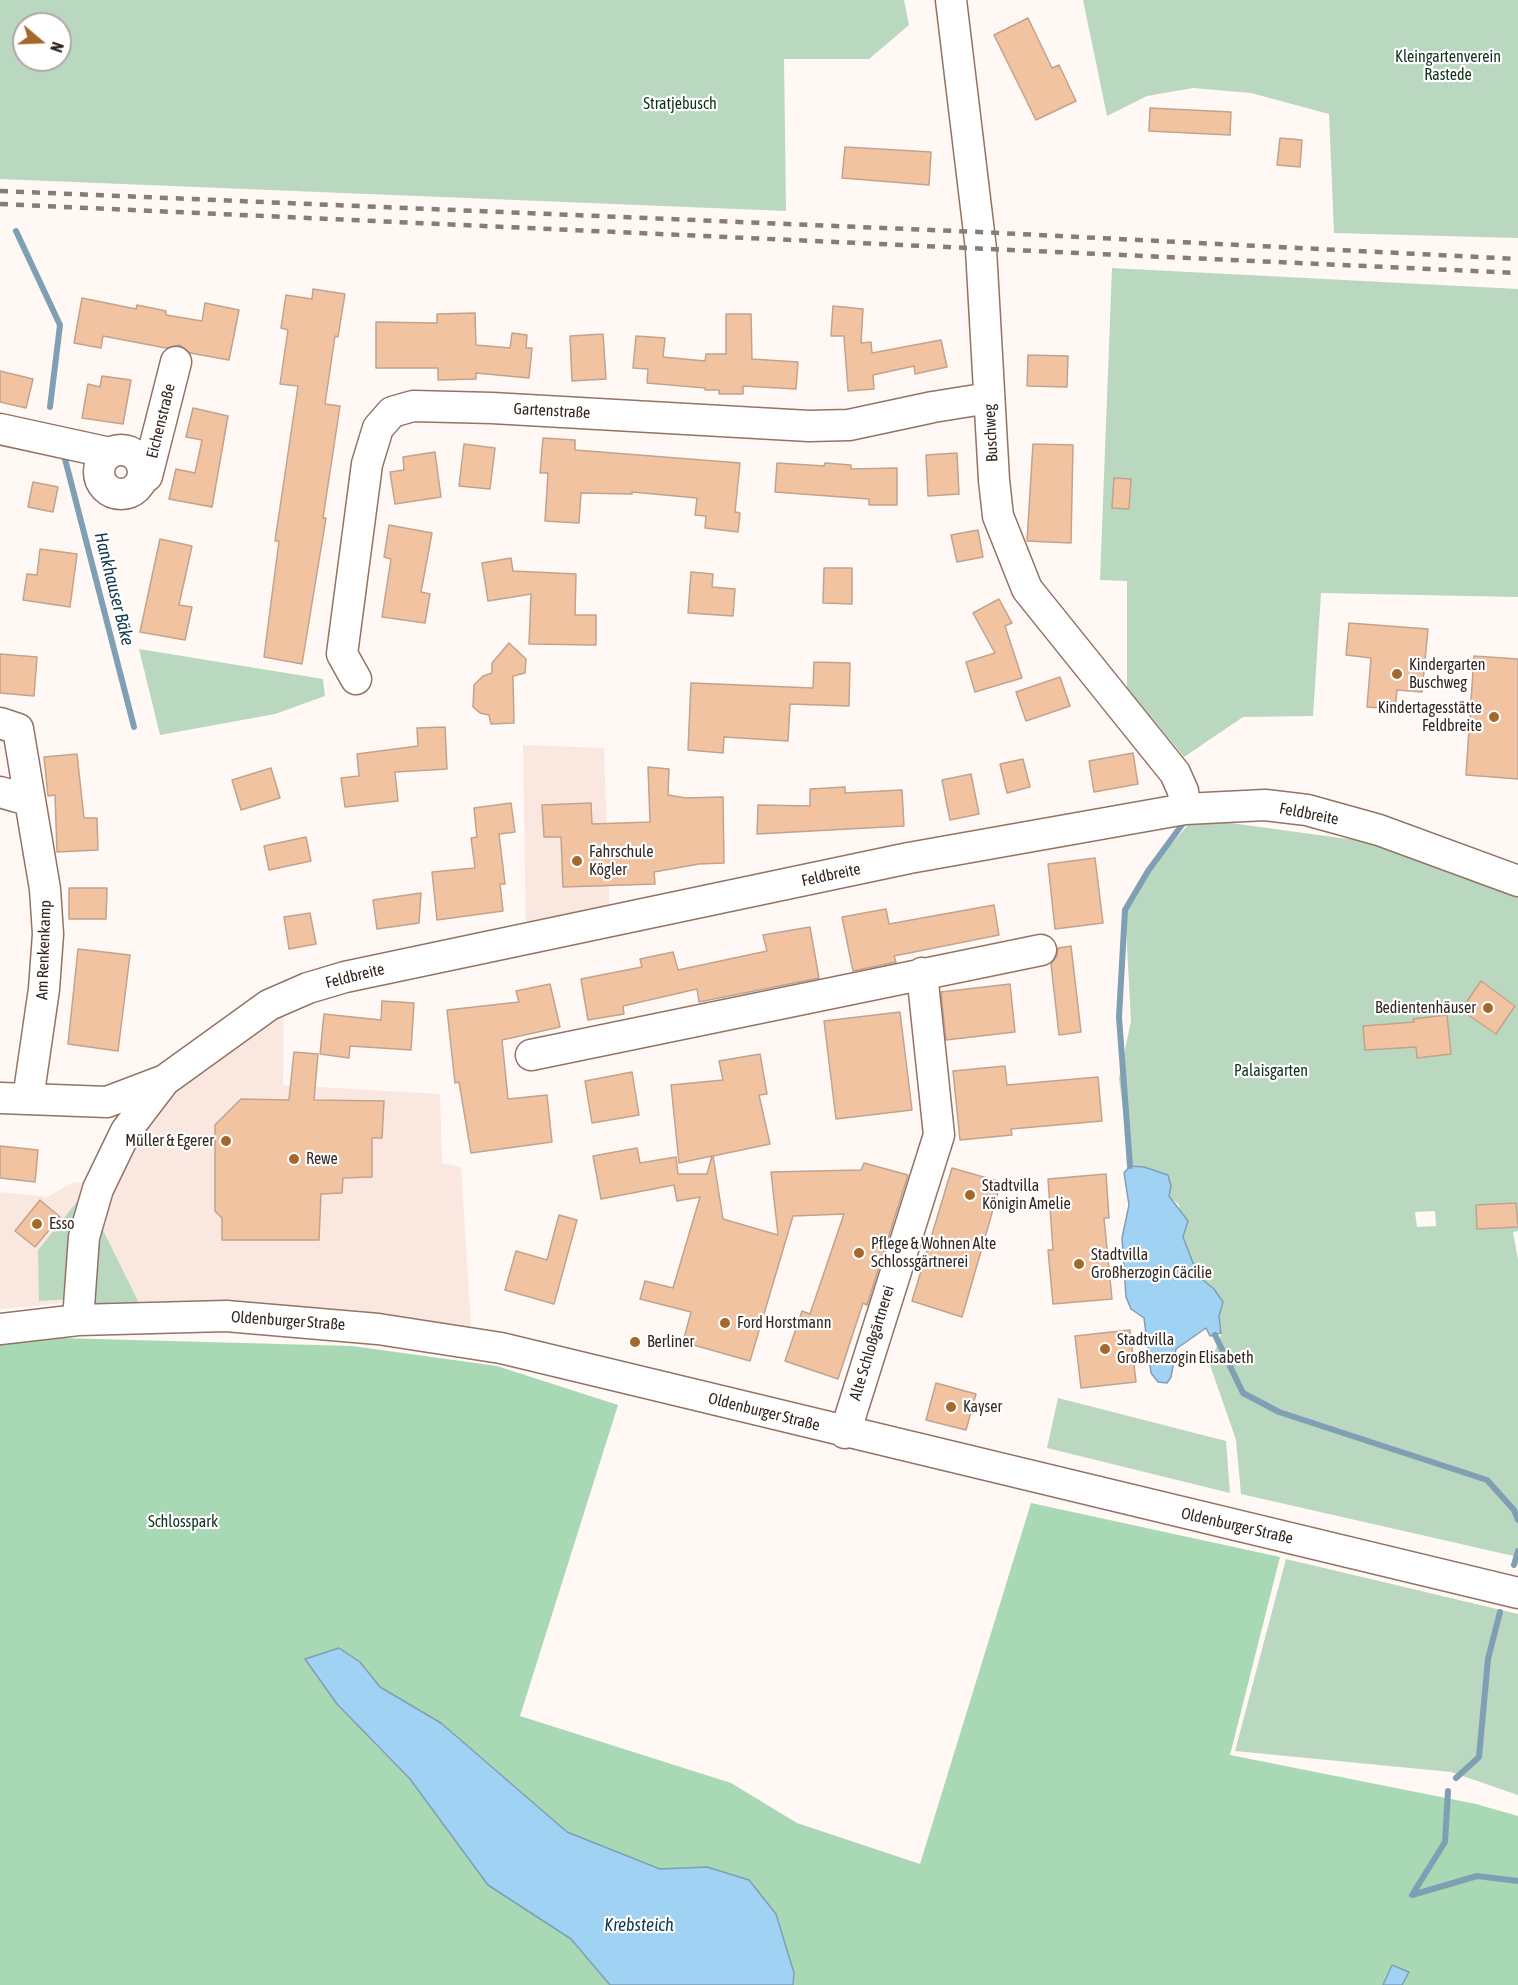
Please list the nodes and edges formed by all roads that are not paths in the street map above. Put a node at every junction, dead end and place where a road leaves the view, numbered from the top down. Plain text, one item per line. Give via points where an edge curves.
1 (951, 0) edge
2 (176, 362) dead end
3 (989, 398) junction
4 (0, 429) edge
5 (356, 679) dead end
6 (0, 723) edge
7 (0, 792) edge
8 (28, 800) junction
9 (1185, 809) junction
10 (1518, 881) edge
11 (1041, 950) dead end
12 (922, 973) junction
13 (531, 1055) dead end
14 (165, 1080) junction
15 (14, 1099) edge
16 (78, 1320) junction
17 (0, 1329) edge
18 (845, 1433) junction
19 (1518, 1593) edge

1 - 3 street, Buschweg via 981,249
2 - 4 street, Eichenstraße via 147,476 142,479 143,466 137,456 126,450 110,453
3 - 5 street, Gartenstraße via 849,425 809,426 492,408 413,406 392,412 378,428 367,464 342,654
3 - 9 street, Buschweg via 998,516 1023,581 1048,618 1175,773 1183,790
6 - 8 street, Am Renkenkamp via 18,729
7 - 8 street
8 - 15 street, Am Renkenkamp via 45,889 48,934 44,989
9 - 10 street, Feldbreite via 1265,805 1306,810 1380,830
9 - 14 street, Feldbreite via 909,858 345,977 269,1005
11 - 12 street
12 - 13 street
12 - 18 street, Alte Schloßgärtnerei via 939,1135
14 - 15 street, Feldbreite via 107,1102
14 - 16 street, Feldbreite via 126,1131 98,1189 84,1237
16 - 17 street, Oldenburger Straße
16 - 18 street, Oldenburger Straße via 226,1316 378,1329 501,1348
18 - 19 street, Oldenburger Straße

